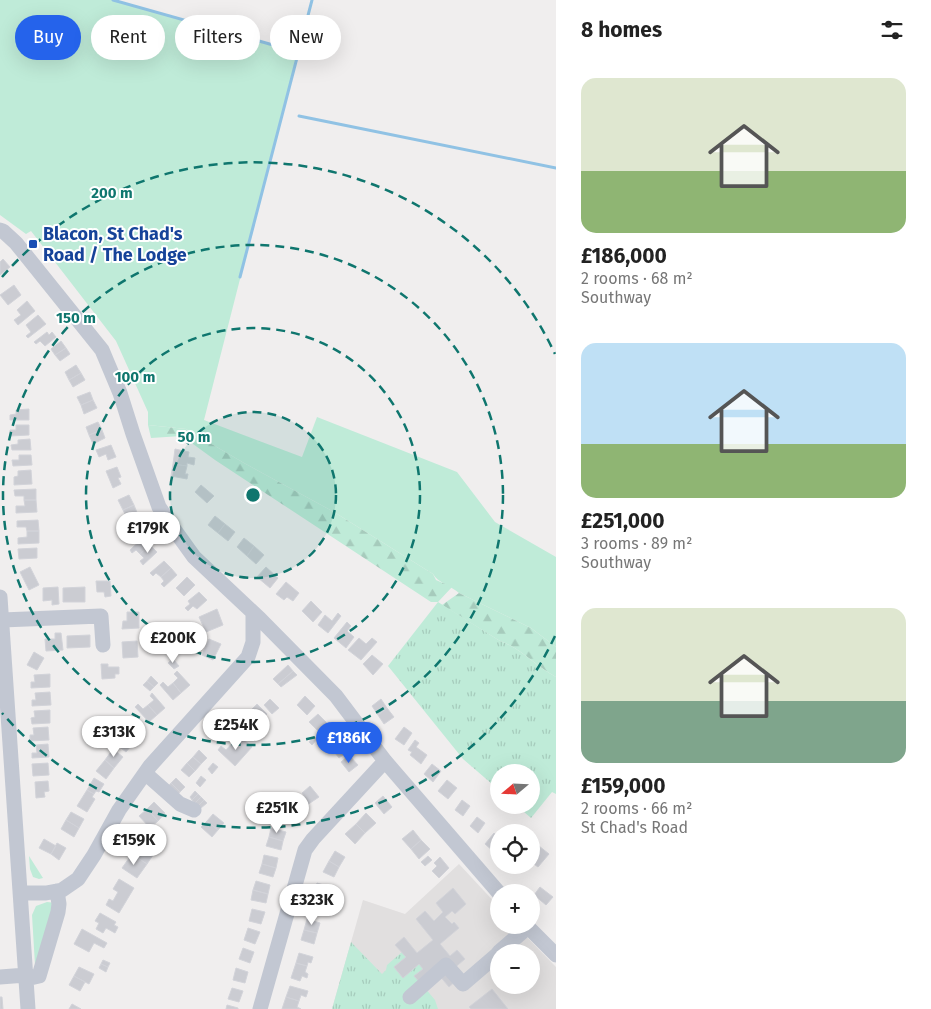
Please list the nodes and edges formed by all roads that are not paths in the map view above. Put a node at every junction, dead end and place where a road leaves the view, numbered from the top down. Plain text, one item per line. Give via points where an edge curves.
1 (0, 230) edge
2 (0, 597) edge
3 (256, 616) junction
4 (2, 620) junction
5 (103, 645) dead end
6 (385, 761) junction
7 (145, 773) junction
8 (194, 810) dead end
9 (491, 884) edge
10 (57, 891) junction
11 (20, 893) junction
12 (519, 934) edge
13 (535, 934) edge
14 (508, 944) edge
15 (556, 954) edge
16 (490, 961) edge
17 (0, 977) edge
18 (26, 977) junction
19 (410, 997) dead end
20 (28, 1009) edge
21 (260, 1009) edge

1 - 3 street via 16,243 102,350 159,507 194,557
2 - 4 street
3 - 6 street via 336,696
3 - 7 street via 248,657
4 - 5 street via 101,616
4 - 11 street
6 - 9 street
6 - 21 street via 305,850
7 - 8 street via 180,804
7 - 10 street via 78,879
10 - 11 street
10 - 18 street via 58,912 39,976
11 - 18 street
12 - 14 street
13 - 15 street
16 - 19 street via 463,984 446,965
17 - 18 street
18 - 20 street

